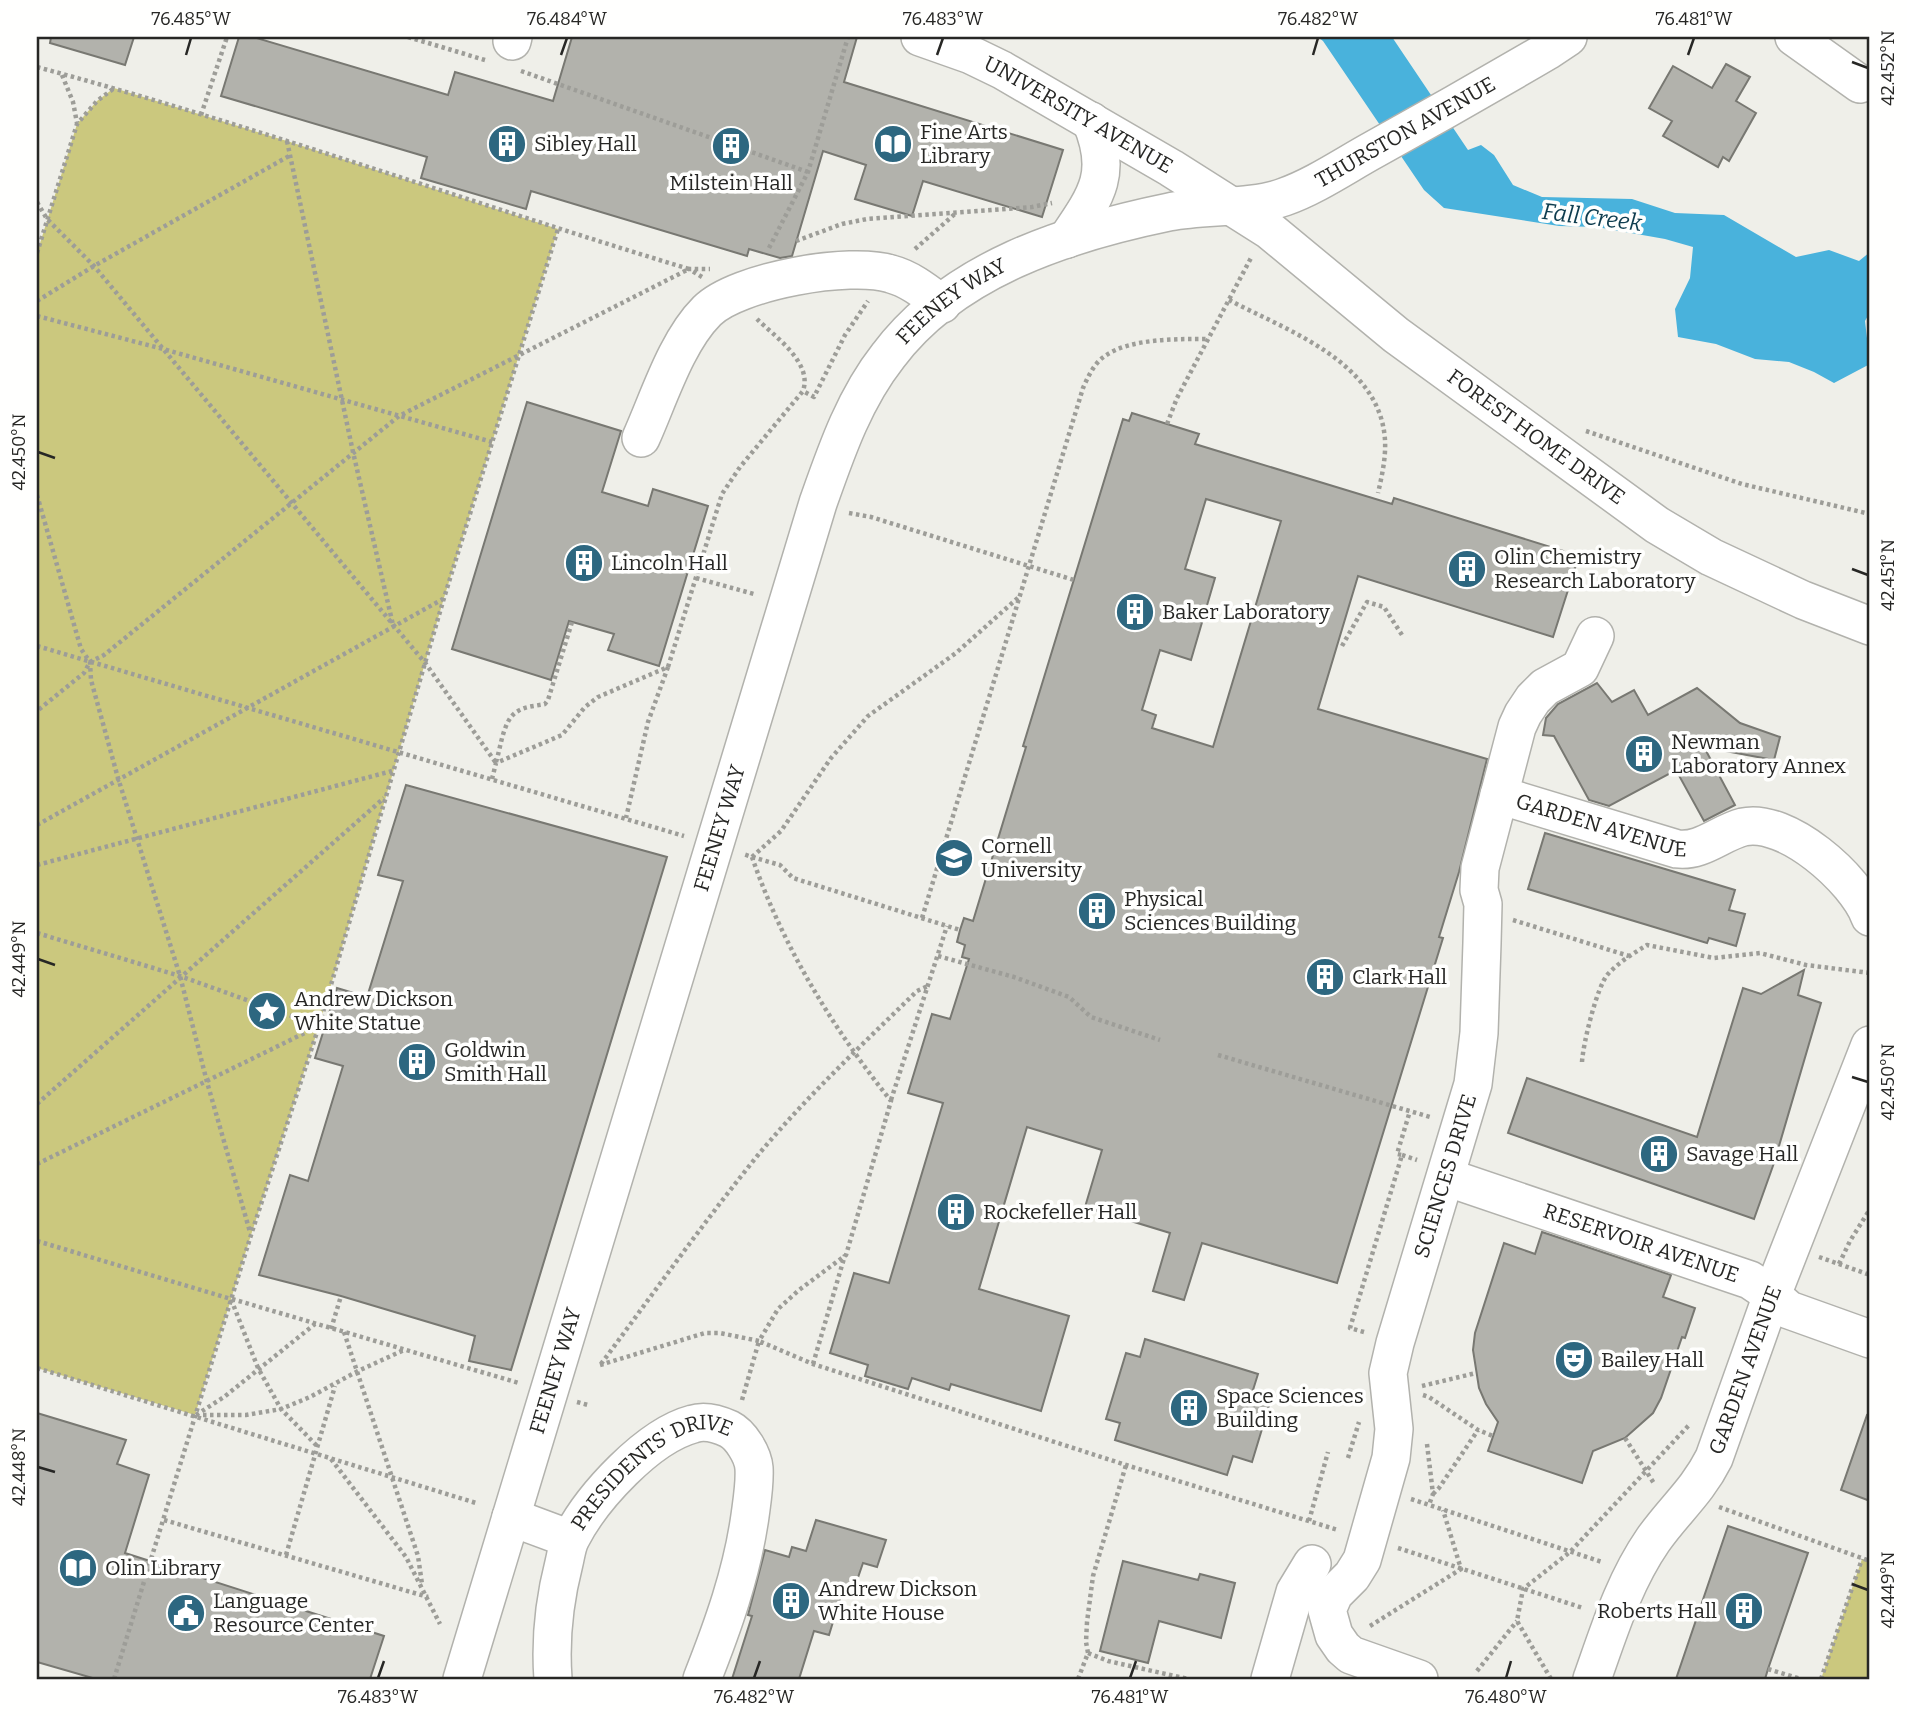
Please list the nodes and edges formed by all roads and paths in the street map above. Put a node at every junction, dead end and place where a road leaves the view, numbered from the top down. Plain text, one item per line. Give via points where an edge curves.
1 (227, 37) edge
2 (408, 37) edge
3 (848, 37) edge
4 (920, 37) edge
5 (1568, 37) edge
6 (1794, 37) edge
7 (510, 48) edge
8 (37, 67) edge
9 (62, 74) junction
10 (1860, 83) dead end
11 (114, 88) junction
12 (201, 115) junction
13 (1091, 121) junction
14 (77, 124) junction
15 (286, 141) junction
16 (289, 156) junction
17 (808, 172) junction
18 (1059, 200) dead end
19 (37, 202) edge
20 (1232, 205) junction
21 (956, 212) junction
22 (47, 219) junction
23 (558, 229) junction
24 (1067, 239) junction
25 (788, 245) dead end
26 (777, 250) dead end
27 (37, 253) edge
28 (1253, 254) dead end
29 (907, 256) dead end
30 (94, 266) junction
31 (689, 269) junction
32 (713, 269) dead end
33 (710, 282) dead end
34 (869, 300) dead end
35 (1229, 300) junction
36 (37, 301) edge
37 (942, 303) junction
38 (37, 316) edge
39 (771, 333) dead end
40 (1209, 339) junction
41 (163, 349) junction
42 (520, 353) junction
43 (803, 391) junction
44 (342, 400) junction
45 (399, 416) junction
46 (1167, 424) dead end
47 (1580, 429) dead end
48 (641, 438) dead end
49 (492, 442) junction
50 (353, 452) junction
51 (1378, 493) dead end
52 (37, 495) edge
53 (289, 503) junction
54 (1870, 514) edge
55 (871, 517) dead end
56 (1030, 565) junction
57 (696, 578) junction
58 (1074, 580) dead end
59 (754, 594) dead end
60 (1020, 595) junction
61 (444, 598) junction
62 (572, 622) dead end
63 (393, 625) junction
64 (1870, 626) edge
65 (1402, 635) dead end
66 (1595, 636) dead end
67 (37, 646) edge
68 (1342, 646) dead end
69 (90, 662) junction
70 (425, 664) junction
71 (668, 667) junction
72 (246, 708) junction
73 (37, 711) edge
74 (398, 751) junction
75 (496, 763) junction
76 (393, 771) junction
77 (118, 778) junction
78 (492, 779) junction
79 (1499, 795) junction
80 (385, 797) junction
81 (625, 818) junction
82 (37, 825) edge
83 (136, 839) junction
84 (714, 844) junction
85 (752, 857) junction
86 (37, 865) edge
87 (1483, 910) junction
88 (1870, 916) edge
89 (922, 918) junction
90 (947, 926) junction
91 (960, 930) dead end
92 (37, 933) edge
93 (938, 956) junction
94 (1629, 956) junction
95 (1870, 973) edge
96 (180, 976) junction
97 (928, 986) junction
98 (321, 1026) junction
99 (1160, 1040) dead end
100 (1870, 1045) edge
101 (853, 1052) junction
102 (1218, 1055) dead end
103 (1582, 1062) dead end
104 (207, 1082) junction
105 (891, 1101) junction
106 (37, 1104) edge
107 (1410, 1111) junction
108 (1461, 1126) junction
109 (37, 1164) edge
110 (1446, 1177) junction
111 (1870, 1209) edge
112 (251, 1235) junction
113 (37, 1241) edge
114 (1791, 1246) junction
115 (846, 1255) junction
116 (1839, 1265) junction
117 (1870, 1275) edge
118 (1772, 1294) junction
119 (341, 1296) dead end
120 (231, 1299) junction
121 (315, 1324) junction
122 (331, 1329) junction
123 (344, 1332) junction
124 (1376, 1336) dead end
125 (1870, 1339) edge
126 (760, 1341) junction
127 (405, 1350) junction
128 (813, 1364) junction
129 (37, 1368) edge
130 (258, 1368) junction
131 (358, 1371) junction
132 (1476, 1373) dead end
133 (336, 1385) junction
134 (1421, 1386) dead end
135 (548, 1392) junction
136 (1422, 1395) dead end
137 (281, 1409) junction
138 (1362, 1412) dead end
139 (195, 1415) junction
140 (1699, 1415) dead end
141 (1478, 1430) junction
142 (733, 1431) junction
143 (1493, 1436) dead end
144 (1625, 1438) dead end
145 (318, 1447) junction
146 (1328, 1452) dead end
147 (316, 1454) junction
148 (331, 1458) junction
149 (1348, 1458) dead end
150 (1126, 1465) junction
151 (1646, 1469) junction
152 (393, 1478) junction
153 (1433, 1494) dead end
154 (1404, 1496) dead end
155 (1687, 1500) junction
156 (476, 1503) dead end
157 (1443, 1509) junction
158 (511, 1517) junction
159 (164, 1520) junction
160 (1310, 1521) junction
161 (1343, 1531) dead end
162 (570, 1539) junction
163 (1387, 1545) dead end
164 (1570, 1552) junction
165 (286, 1555) junction
166 (1862, 1559) junction
167 (1870, 1561) edge
168 (1312, 1564) dead end
169 (1612, 1565) dead end
170 (1461, 1569) junction
171 (422, 1584) junction
172 (1523, 1590) junction
173 (428, 1597) junction
174 (1289, 1608) junction
175 (1595, 1612) dead end
176 (1329, 1620) junction
177 (1517, 1621) junction
178 (440, 1624) dead end
179 (1363, 1631) dead end
180 (1088, 1653) junction
181 (1768, 1669) dead end
182 (1477, 1671) dead end
183 (114, 1679) edge
184 (462, 1679) edge
185 (553, 1679) edge
186 (702, 1679) edge
187 (1078, 1679) edge
188 (1188, 1679) edge
189 (1270, 1679) edge
190 (1419, 1679) edge
191 (1551, 1679) edge
192 (1592, 1679) edge
193 (1801, 1679) edge
194 (1821, 1679) edge

1 - 12 path
2 - 7 path
3 - 17 path
4 - 13 street, UNIVERSITY AVENUE via 1002,70
5 - 20 street, THURSTON AVENUE via 1306,187 1282,198
6 - 10 street
7 - 17 path
8 - 9 path
9 - 11 path
9 - 14 path
11 - 12 path
11 - 14 path
12 - 15 path
13 - 20 street, UNIVERSITY AVENUE
13 - 24 street via 1101,144 1101,177
14 - 22 path
15 - 16 path
15 - 23 path
16 - 30 path
16 - 44 path
17 - 26 path via 766,254
18 - 21 path via 1032,207
19 - 22 path
20 - 24 street, FEENEY WAY via 1160,214
20 - 64 street, FOREST HOME DRIVE via 1396,335 1657,525 1711,557
21 - 25 path via 867,219
21 - 29 path
22 - 27 path
22 - 30 path
23 - 31 path
23 - 42 path
24 - 37 street, FEENEY WAY via 1002,266
28 - 35 path
30 - 36 path
30 - 41 path
31 - 32 path
31 - 33 path
31 - 42 path
34 - 43 path via 814,397
35 - 40 path
35 - 51 path via 1342,362 1365,386 1385,434
37 - 48 street via 900,276 865,269 818,273 731,294 708,310 688,335
37 - 84 street, FEENEY WAY via 888,355 843,435
38 - 41 path
39 - 43 path via 799,363
40 - 46 path
40 - 56 path via 1122,346 1102,357 1083,387
41 - 44 path
41 - 53 path
42 - 45 path
42 - 49 path
43 - 57 path via 726,487
44 - 45 path
44 - 50 path
45 - 49 path
45 - 50 path
47 - 54 path via 1742,484
49 - 61 path
50 - 53 path
50 - 63 path
52 - 69 path via 81,649
53 - 63 path
53 - 69 path
55 - 56 path
56 - 58 path
56 - 60 path
57 - 59 path
57 - 71 path
60 - 85 path via 956,653 867,716 780,831
60 - 89 path
61 - 63 path
61 - 70 path
62 - 75 path via 548,700 514,713
63 - 70 path
63 - 72 path
65 - 68 path via 1384,607 1367,602
66 - 79 street, SCIENCES DRIVE via 1580,668 1545,687 1523,714
67 - 69 path
69 - 72 path
69 - 73 path
69 - 77 path
70 - 74 path
70 - 75 path
71 - 75 path via 598,697 562,735
71 - 81 path via 648,722
72 - 74 path
72 - 77 path
74 - 76 path
74 - 78 path
75 - 78 path
76 - 80 path
76 - 83 path
77 - 82 path
77 - 83 path
78 - 81 path
79 - 87 street, SCIENCES DRIVE via 1480,868
79 - 88 street, GARDEN AVENUE via 1677,849 1698,848 1744,827 1783,833 1834,868 1853,887
80 - 96 path
80 - 98 path
81 - 84 path
83 - 86 path
83 - 96 path
84 - 85 path
84 - 135 street, FEENEY WAY
85 - 89 path via 780,865 793,878
85 - 101 path via 784,936
87 - 94 path
87 - 108 street, SCIENCES DRIVE via 1477,1058
89 - 90 path
90 - 91 path
90 - 93 path
92 - 96 path
93 - 97 path
93 - 99 path via 1069,997 1091,1017
94 - 95 path via 1647,945 1714,958 1760,953 1806,965
94 - 103 path via 1605,976 1584,1039
96 - 98 path
96 - 104 path
96 - 106 path
97 - 101 path via 917,991
97 - 105 path
98 - 104 path
98 - 112 path
100 - 114 street, GARDEN AVENUE
101 - 105 path
101 - 126 path via 760,1153 600,1365 705,1333
102 - 107 path
104 - 109 path
104 - 112 path
105 - 115 path
107 - 108 path
107 - 124 path via 1397,1154 1402,1155 1350,1328
108 - 110 street, SCIENCES DRIVE
110 - 118 street, RESERVOIR AVENUE via 1750,1280
110 - 176 street, SCIENCES DRIVE via 1388,1373 1393,1446 1370,1539 1357,1569 1330,1602
111 - 116 path
112 - 120 path
113 - 120 path
114 - 116 path
114 - 118 street, GARDEN AVENUE
115 - 126 path via 778,1309
115 - 128 path
116 - 117 path
118 - 125 street, RESERVOIR AVENUE via 1789,1310
118 - 155 street, GARDEN AVENUE via 1714,1458
119 - 122 path
120 - 121 path
120 - 130 path
120 - 139 path
121 - 122 path
121 - 130 path
122 - 123 path
123 - 127 path
123 - 131 path
126 - 128 path
126 - 142 path
127 - 131 path
127 - 135 path
128 - 150 path
129 - 139 path
130 - 137 path
130 - 139 path
131 - 133 path
131 - 152 path
132 - 134 path
133 - 137 path
133 - 145 path
135 - 158 street, FEENEY WAY
136 - 141 path
137 - 139 path via 246,1415
137 - 145 path
138 - 149 path
139 - 147 path
139 - 159 path
140 - 151 path
141 - 143 path
141 - 153 path
142 - 162 street, PRESIDENTS' DRIVE via 715,1423 695,1423 665,1436 611,1482
142 - 186 street, PRESIDENTS' DRIVE via 754,1467 753,1494 736,1584
144 - 151 path
145 - 147 path
146 - 160 path
147 - 148 path
147 - 165 path
148 - 152 path
148 - 171 path via 382,1522
150 - 160 path
150 - 180 path via 1093,1576
151 - 164 path
152 - 156 path
152 - 171 path via 418,1556
154 - 157 path
155 - 166 path via 1719,1507
155 - 192 street, GARDEN AVENUE via 1638,1564
157 - 164 path
157 - 170 path
158 - 162 street, PRESIDENTS' DRIVE
158 - 184 street, FEENEY WAY
159 - 165 path
159 - 183 path
160 - 161 path
162 - 185 street, PRESIDENTS' DRIVE via 556,1596
163 - 170 path
164 - 169 path
164 - 172 path
165 - 173 path
166 - 167 path
166 - 194 path
168 - 174 street
170 - 172 path
170 - 179 path
171 - 173 path
172 - 175 path
172 - 177 path
173 - 178 path
174 - 176 street
174 - 189 street
176 - 190 street via 1334,1635 1351,1655
177 - 182 path
177 - 191 path
180 - 187 path
180 - 188 path
181 - 193 path

